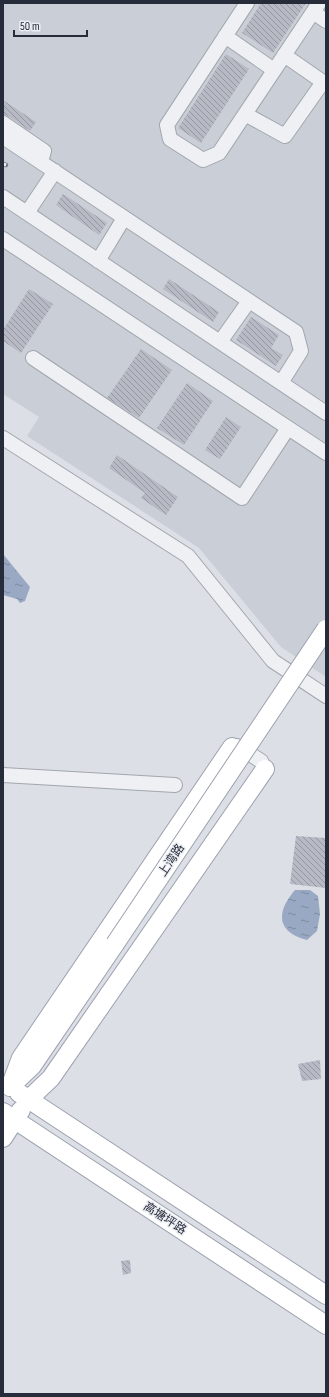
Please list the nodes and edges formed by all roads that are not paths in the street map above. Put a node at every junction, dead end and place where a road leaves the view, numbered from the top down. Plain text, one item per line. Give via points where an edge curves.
1 (247, 3) edge
2 (316, 8) edge
3 (326, 21) edge
4 (225, 36) junction
5 (284, 55) junction
6 (274, 70) junction
7 (245, 114) junction
8 (3, 123) edge
9 (3, 137) edge
10 (41, 162) junction
11 (55, 171) junction
12 (3, 198) edge
13 (27, 213) junction
14 (124, 218) junction
15 (3, 239) edge
16 (98, 261) junction
17 (249, 301) junction
18 (220, 342) junction
19 (33, 358) dead end
20 (281, 383) junction
21 (326, 413) edge
22 (288, 428) junction
23 (3, 438) edge
24 (326, 453) edge
25 (326, 629) edge
26 (326, 650) edge
27 (326, 696) edge
28 (232, 747) joint
29 (265, 769) joint
30 (3, 775) edge
31 (175, 785) dead end
32 (120, 947) junction
33 (5, 1088) edge
34 (29, 1099) junction
35 (9, 1116) edge
36 (3, 1138) edge
37 (326, 1295) edge
38 (326, 1325) edge

1 - 4 street
2 - 3 street
2 - 5 street
4 - 6 street
4 - 7 street via 167,125 170,139 203,160 219,153
5 - 6 street
5 - 7 street via 323,82 285,136
6 - 7 street
8 - 10 street via 44,151
9 - 10 street
10 - 11 street
11 - 13 street
11 - 14 street
12 - 13 street
13 - 16 street
14 - 16 street
14 - 17 street
15 - 22 street
16 - 18 street
17 - 18 street
17 - 20 street via 296,332 301,351
18 - 20 street
19 - 22 street via 242,498
20 - 21 street
22 - 24 street
23 - 27 street via 188,556 273,661
25 - 32 main road, 上湾路, bridge
26 - 32 main road, 上湾路
28 - 29 street via 238,746 261,761
28 - 33 main road, 上湾路 via 21,1058
29 - 34 main road, 上湾路 via 51,1078
30 - 31 street
32 - 33 main road, 上湾路 via 32,1066
32 - 34 main road, 上湾路 via 42,1073
33 - 34 main road, 高塘坪路
34 - 35 main road, 上湾路
34 - 37 main road, 高塘坪路
35 - 36 main road, 上湾路
35 - 38 main road, 高塘坪路

